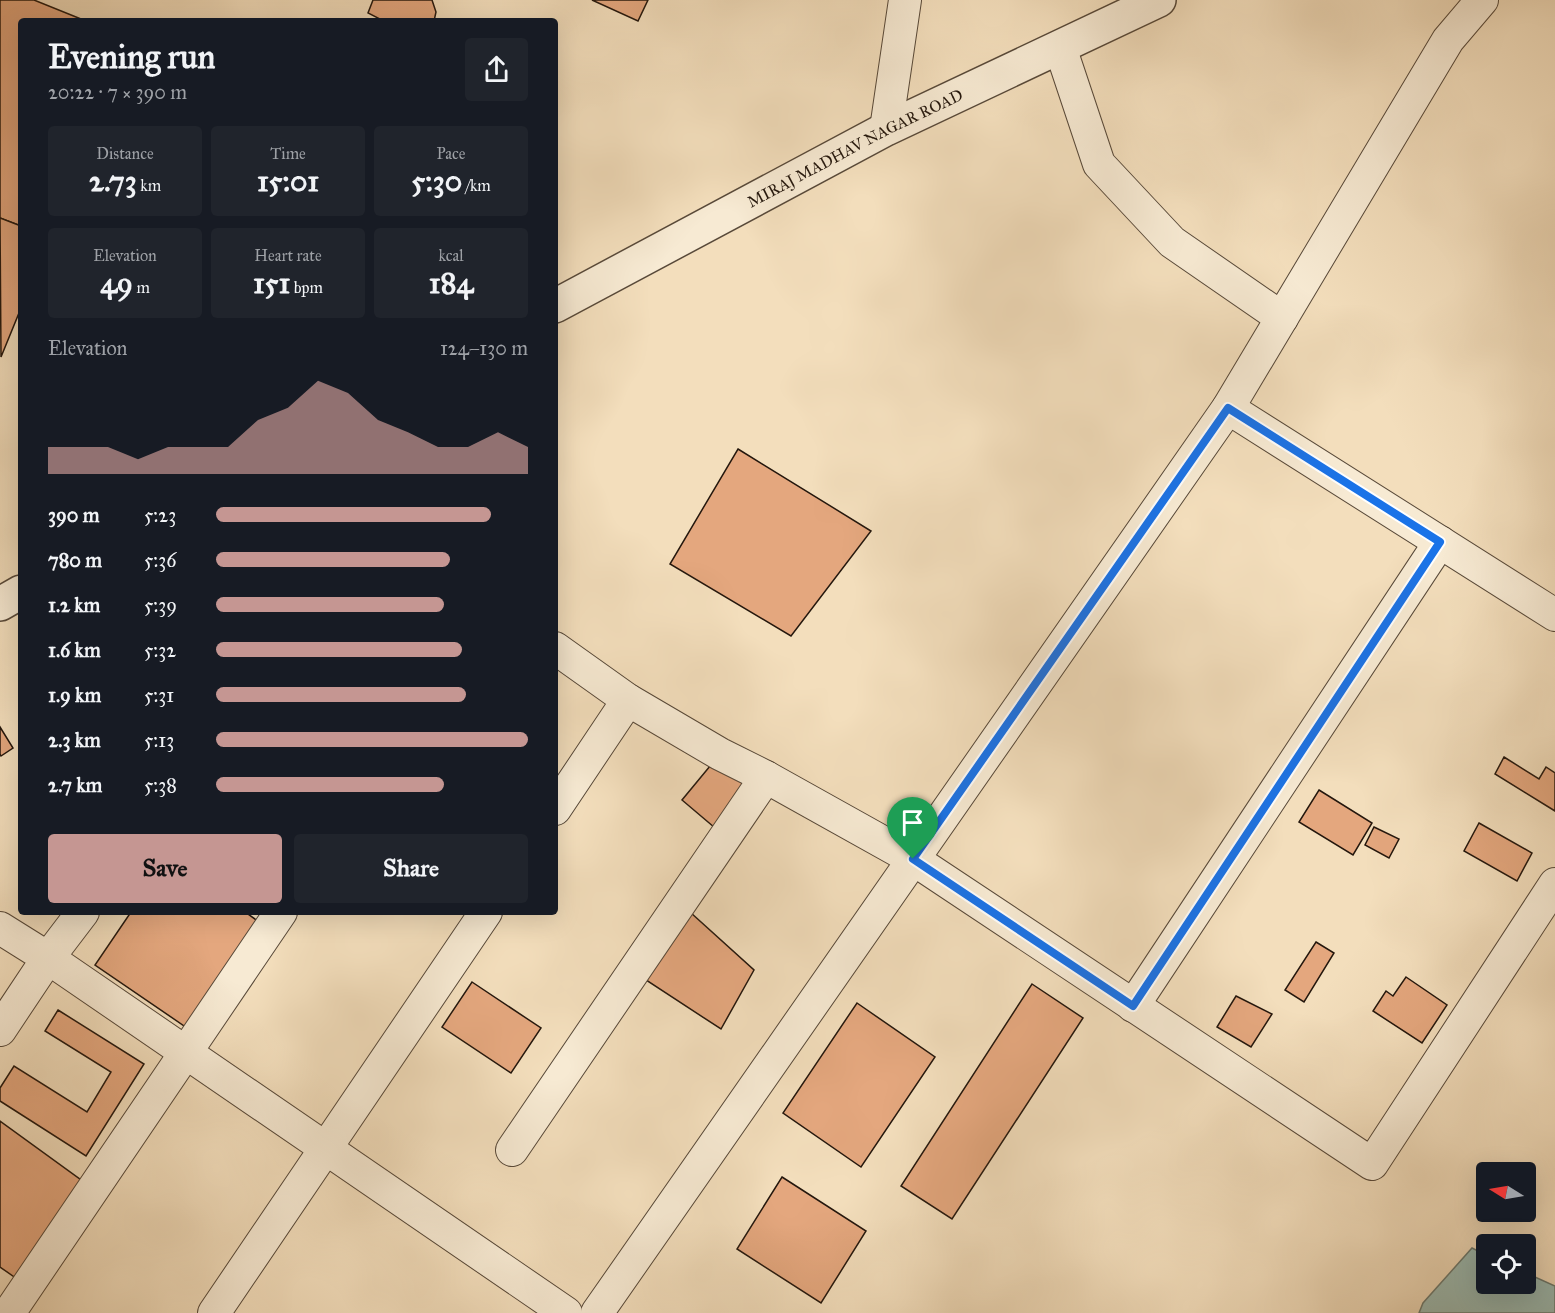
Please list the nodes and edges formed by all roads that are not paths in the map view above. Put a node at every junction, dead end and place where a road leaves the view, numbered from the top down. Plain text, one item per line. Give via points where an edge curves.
1 (905, 0) edge
2 (1159, 0) edge
3 (1482, 0) edge
4 (1060, 47) junction
5 (886, 129) junction
6 (558, 304) edge
7 (1282, 318) junction
8 (1228, 408) junction
9 (1440, 542) junction
10 (18, 594) edge
11 (0, 604) edge
12 (1555, 615) edge
13 (558, 650) edge
14 (628, 700) junction
15 (766, 777) junction
16 (558, 805) edge
17 (913, 859) junction
18 (1555, 884) edge
19 (80, 915) edge
20 (278, 915) edge
21 (484, 915) edge
22 (0, 928) edge
23 (48, 958) junction
24 (1133, 1006) junction
25 (0, 1030) edge
26 (186, 1053) junction
27 (326, 1148) junction
28 (512, 1150) dead end
29 (9, 1313) edge
30 (214, 1313) edge
31 (566, 1313) edge
32 (597, 1313) edge

1 - 5 street
2 - 4 street, MIRAJ MADHAV NAGAR ROAD
3 - 7 street via 1448,40
4 - 5 street, MIRAJ MADHAV NAGAR ROAD
4 - 7 street via 1100,164 1172,242
5 - 6 street, MIRAJ MADHAV NAGAR ROAD
7 - 8 street
8 - 9 street
8 - 17 street
9 - 12 street
9 - 24 street
10 - 11 street
13 - 14 street
14 - 15 street
14 - 16 street
15 - 17 street
15 - 28 street
17 - 24 street
17 - 32 street
18 - 24 street via 1372,1164
19 - 23 street
20 - 26 street
21 - 27 street
22 - 23 street
23 - 25 street
23 - 26 street
26 - 27 street
26 - 29 street
27 - 30 street
27 - 31 street

